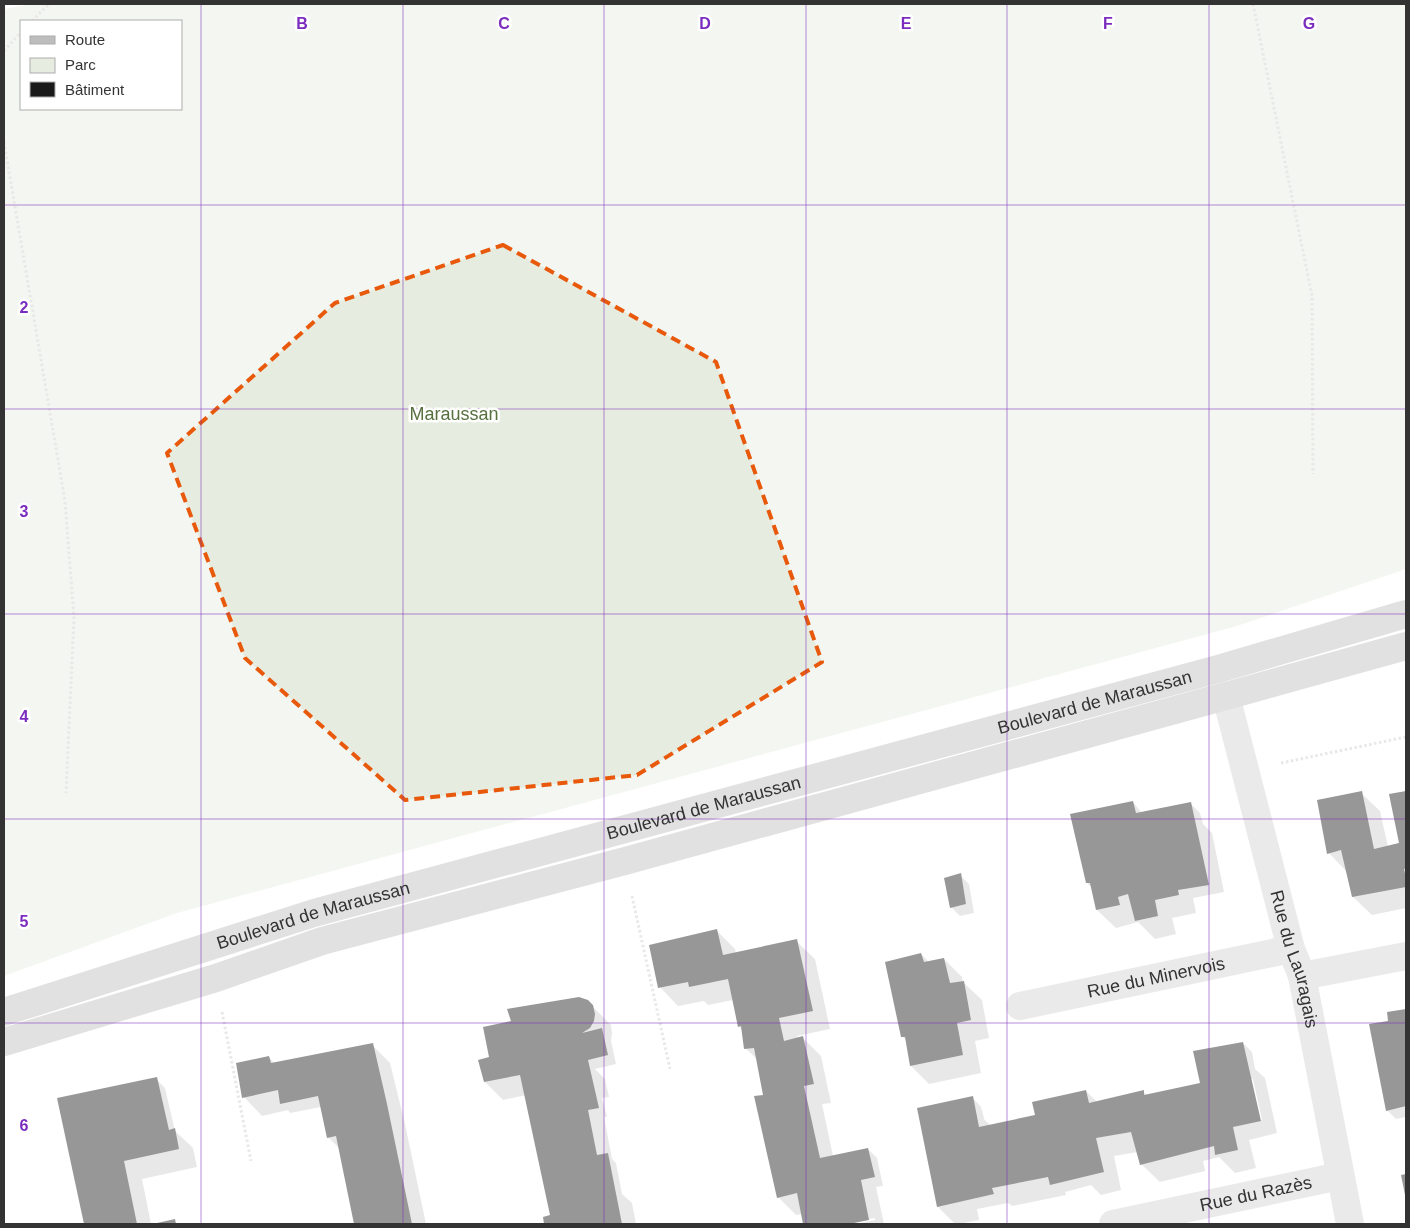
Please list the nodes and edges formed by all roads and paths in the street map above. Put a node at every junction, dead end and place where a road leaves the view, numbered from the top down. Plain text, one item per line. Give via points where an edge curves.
1 (49, 4) edge
2 (1253, 4) edge
3 (33, 20) edge
4 (20, 33) edge
5 (4, 51) edge
6 (4, 142) edge
7 (1313, 474) dead end
8 (1406, 614) edge
9 (1406, 646) edge
10 (1226, 696) junction
11 (1406, 736) edge
12 (1246, 770) junction
13 (66, 793) dead end
14 (625, 860) junction
15 (1291, 949) junction
16 (1406, 956) edge
17 (1302, 976) junction
18 (216, 978) junction
19 (1020, 1006) dead end
20 (4, 1012) edge
21 (4, 1042) edge
22 (670, 1069) dead end
23 (251, 1162) dead end
24 (1340, 1176) junction
25 (1113, 1224) edge
26 (1350, 1224) edge

1 - 3 path
2 - 7 path via 1312,296
4 - 5 path
6 - 13 path via 66,500 74,618
8 - 20 main road, Boulevard de Maraussan via 1218,669 314,914
9 - 10 main road, Boulevard de Maraussan
10 - 12 street, Rue du Lauragais
10 - 14 main road, Boulevard de Maraussan
11 - 12 path
12 - 15 street, Rue du Lauragais
14 - 18 main road, Boulevard de Maraussan via 322,941
14 - 22 path
15 - 17 street, Rue du Lauragais
15 - 19 street, Rue du Minervois
16 - 17 street
17 - 24 street, Rue du Lauragais
18 - 21 main road, Boulevard de Maraussan
18 - 23 path
24 - 25 street, Rue du Razès
24 - 26 street, Rue du Lauragais

